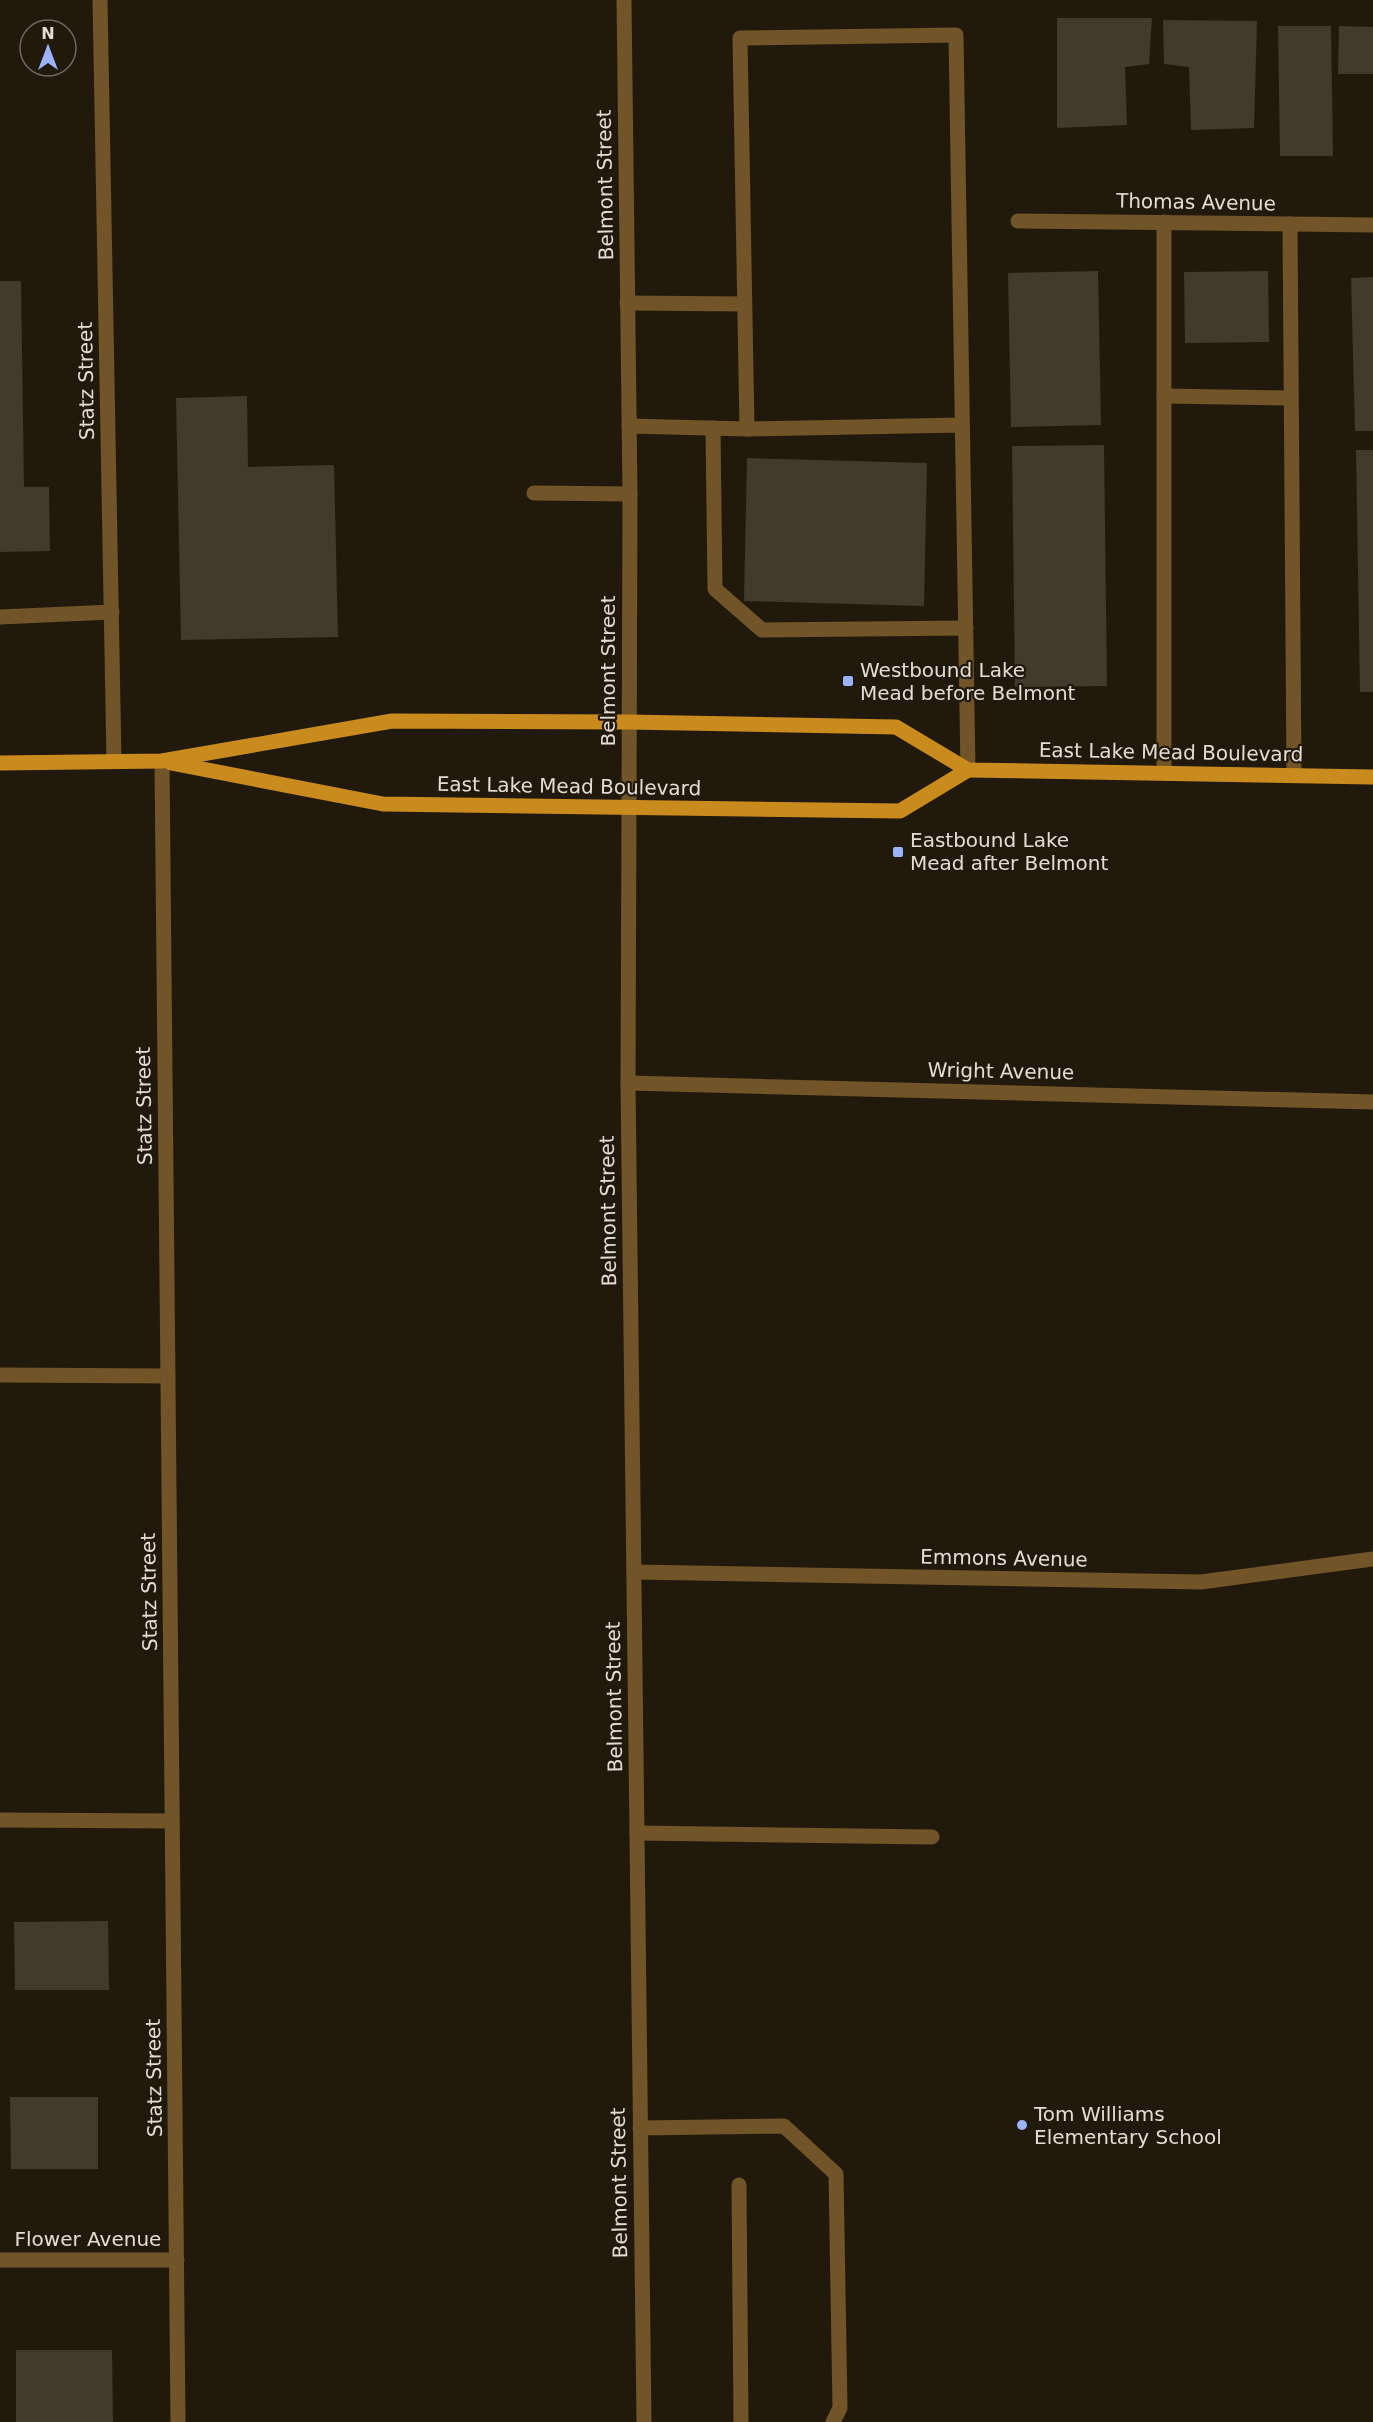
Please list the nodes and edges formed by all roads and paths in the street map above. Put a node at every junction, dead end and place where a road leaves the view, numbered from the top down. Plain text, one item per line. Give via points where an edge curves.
1 (100, 0) edge
2 (624, 0) edge
3 (1018, 220) dead end
4 (1164, 222) junction
5 (1290, 224) junction
6 (1373, 225) edge
7 (627, 303) junction
8 (744, 304) junction
9 (1164, 396) junction
10 (1291, 398) junction
11 (962, 425) junction
12 (629, 426) junction
13 (713, 428) junction
14 (747, 429) junction
15 (534, 493) dead end
16 (630, 494) junction
17 (112, 612) junction
18 (0, 617) edge
19 (966, 628) junction
20 (629, 722) junction
21 (162, 761) junction
22 (114, 762) junction
23 (0, 763) edge
24 (968, 770) junction
25 (1164, 773) junction
26 (1294, 775) junction
27 (1373, 777) edge
28 (629, 807) junction
29 (628, 1083) junction
30 (1373, 1102) edge
31 (0, 1375) edge
32 (168, 1376) junction
33 (1373, 1559) edge
34 (634, 1572) junction
35 (0, 1820) edge
36 (172, 1821) junction
37 (637, 1833) junction
38 (932, 1837) dead end
39 (640, 2128) junction
40 (739, 2185) dead end
41 (0, 2260) edge
42 (177, 2260) junction
43 (178, 2422) edge
44 (644, 2422) edge
45 (741, 2422) edge
46 (833, 2422) edge

1 - 17 street, Statz Street
2 - 7 street, Belmont Street
3 - 4 street, Thomas Avenue
4 - 5 street, Thomas Avenue
4 - 9 street
5 - 6 street, Thomas Avenue
5 - 10 street
7 - 8 street
7 - 12 street, Belmont Street
8 - 11 street via 740,38 956,34
8 - 14 street
9 - 10 street
9 - 25 street
10 - 26 street
11 - 14 street
11 - 19 street
12 - 13 street
12 - 16 street, Belmont Street
13 - 14 street
13 - 19 street via 715,589 762,630
15 - 16 street
16 - 20 street, Belmont Street
17 - 18 street
17 - 22 street, Statz Street
19 - 24 street
20 - 21 main road, East Lake Mead Boulevard via 392,720
20 - 24 main road, East Lake Mead Boulevard via 896,728
20 - 28 street, Belmont Street
21 - 22 main road, East Lake Mead Boulevard
21 - 28 main road, East Lake Mead Boulevard via 383,804
21 - 32 street, Statz Street
22 - 23 main road, East Lake Mead Boulevard
24 - 25 main road, East Lake Mead Boulevard
24 - 28 main road, East Lake Mead Boulevard via 900,811
25 - 26 main road, East Lake Mead Boulevard
26 - 27 main road, East Lake Mead Boulevard
28 - 29 street, Belmont Street
29 - 30 street, Wright Avenue
29 - 34 street, Belmont Street
31 - 32 street
32 - 36 street, Statz Street
33 - 34 street, Emmons Avenue via 1201,1582
34 - 37 street, Belmont Street
35 - 36 street
36 - 42 street, Statz Street
37 - 38 street
37 - 39 street, Belmont Street
39 - 44 street, Belmont Street
39 - 46 street via 784,2126 836,2174 840,2408
40 - 45 street
41 - 42 street, Flower Avenue
42 - 43 street, Statz Street

